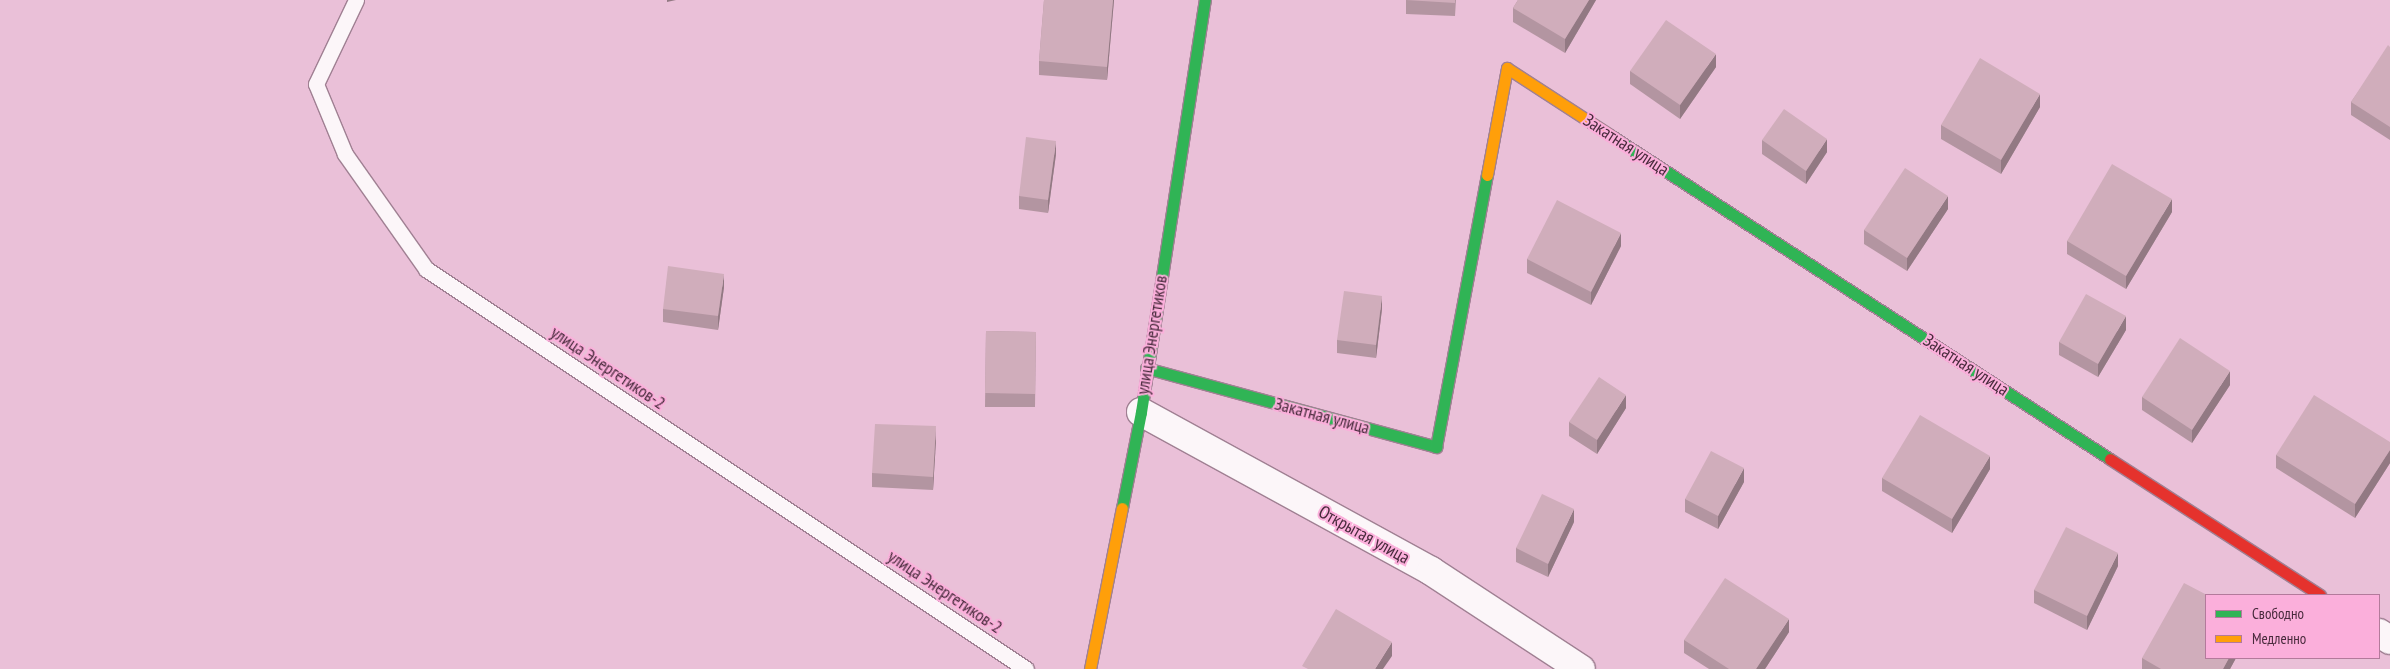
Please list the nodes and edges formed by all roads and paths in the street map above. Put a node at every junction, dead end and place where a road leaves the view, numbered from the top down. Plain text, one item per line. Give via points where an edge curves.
1 (356, 0) edge
2 (1205, 0) edge
3 (1146, 368) junction
4 (1141, 412) junction
5 (2318, 594) edge
6 (1026, 669) edge
7 (1090, 669) edge
8 (1581, 669) edge

1 - 6 lane, улица Энергетиков-2 via 316,84 345,154 426,269
2 - 3 street, улица Энергетиков
3 - 4 street, улица Энергетиков
3 - 5 street, Закатная улица via 1436,447 1507,68
4 - 7 street, улица Энергетиков
4 - 8 street, Открытая улица via 1431,572

